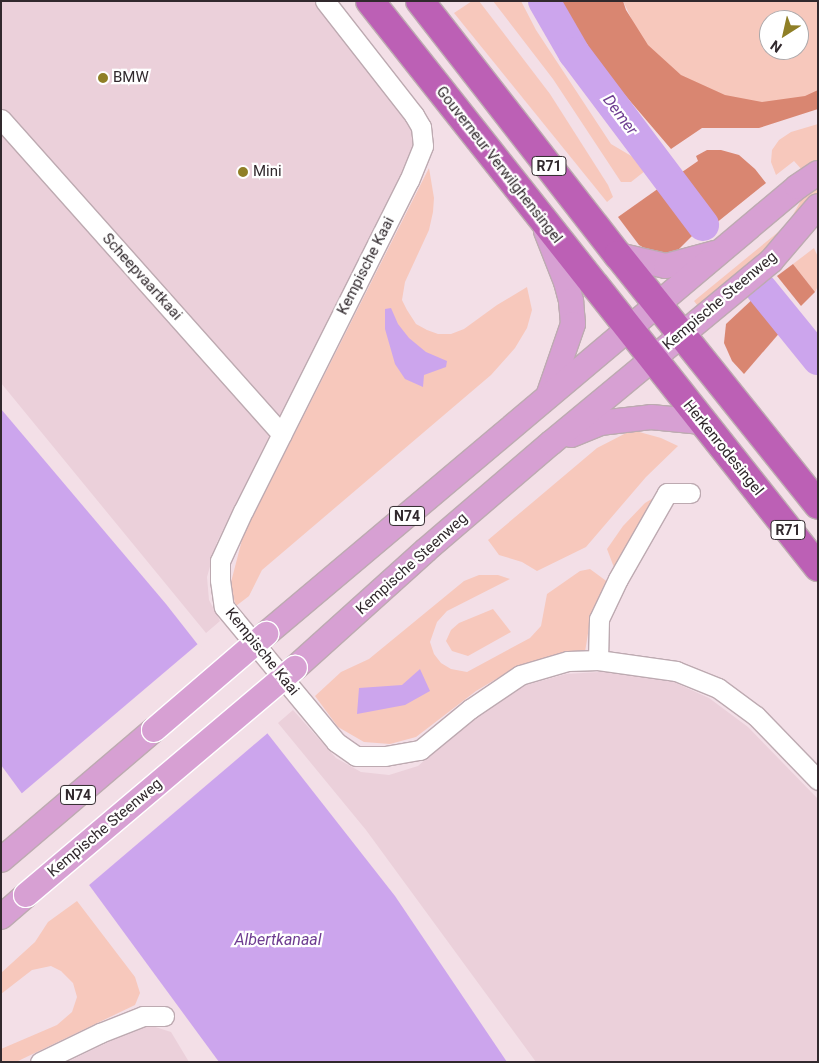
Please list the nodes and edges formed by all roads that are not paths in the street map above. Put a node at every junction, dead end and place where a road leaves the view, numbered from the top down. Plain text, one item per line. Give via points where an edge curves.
1 (325, 1) edge
2 (370, 1) edge
3 (420, 1) edge
4 (431, 1) edge
5 (440, 27) junction
6 (1, 119) edge
7 (814, 176) edge
8 (818, 206) edge
9 (542, 219) junction
10 (618, 255) junction
11 (696, 263) junction
12 (657, 305) junction
13 (629, 329) junction
14 (683, 336) junction
15 (652, 358) junction
16 (548, 398) junction
17 (702, 422) junction
18 (282, 434) junction
19 (551, 443) junction
20 (690, 493) dead end
21 (818, 506) edge
22 (818, 567) edge
23 (598, 660) junction
24 (818, 780) edge
25 (1, 860) edge
26 (1, 917) edge
27 (164, 1016) dead end
28 (40, 1062) edge

1 - 18 street, Kempische Kaai via 414,115 424,140 409,180
2 - 9 highway, Gouverneur Verwilghensingel / R71
3 - 5 highway, R71
4 - 5 street
5 - 10 highway, R71
6 - 18 street, Scheepvaartkaai
7 - 11 main road, N74 via 719,253
8 - 14 main road, Kempische Steenweg / N74 via 771,261
9 - 13 highway, Gouverneur Verwilghensingel / R71
9 - 16 main road via 572,302 573,324
10 - 11 main road via 666,266
10 - 12 highway, R71
11 - 12 main road, N74
12 - 13 main road, N74
12 - 14 highway, R71
13 - 15 highway, Herkenrodesingel / R71
13 - 16 main road, N74
14 - 15 main road, Kempische Steenweg / N74
14 - 21 highway, R71
15 - 17 highway, Herkenrodesingel / R71
15 - 19 main road, Kempische Steenweg / N74
16 - 25 main road, N74, bridge
17 - 19 main road via 651,417 600,422
17 - 22 highway, Herkenrodesingel / R71
18 - 23 street, Kempische Kaai via 220,561 224,607 336,742 356,756 385,756 420,750 470,709 520,675 568,661
19 - 26 main road, Kempische Steenweg / N74, bridge via 295,668
20 - 23 street via 667,493 618,579 599,619
23 - 24 street, Kempische Kaai via 676,670 718,688 756,716
27 - 28 street via 144,1016

